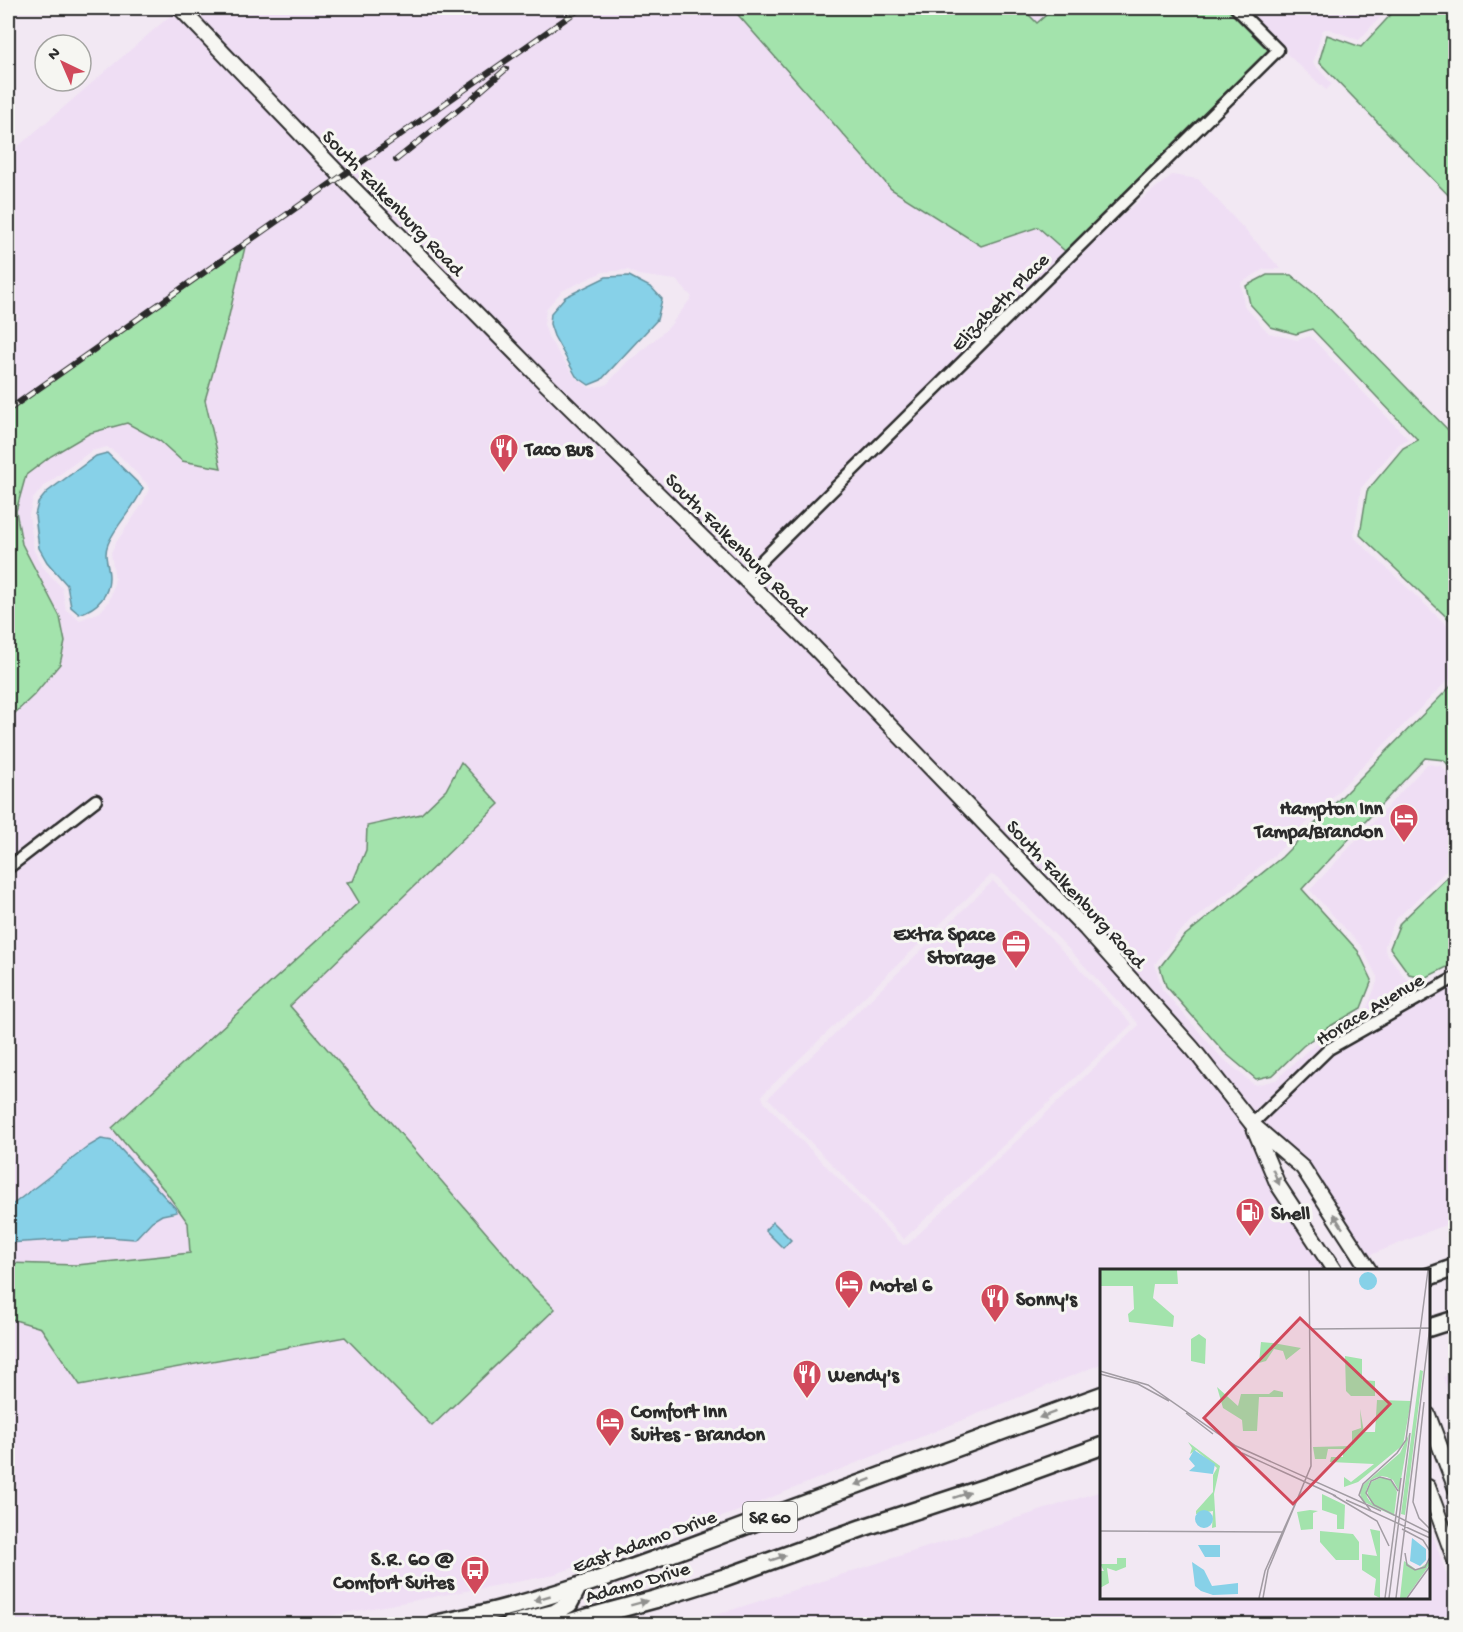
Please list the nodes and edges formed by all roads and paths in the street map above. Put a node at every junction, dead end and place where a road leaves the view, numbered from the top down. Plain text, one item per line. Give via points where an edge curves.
1 (180, 8) edge
2 (1236, 8) edge
3 (744, 578) junction
4 (96, 800) dead end
5 (8, 868) edge
6 (1455, 977) edge
7 (1252, 1124) junction
8 (1455, 1267) edge
9 (1333, 1269) edge
10 (1368, 1269) edge
11 (1430, 1276) edge
12 (1455, 1319) edge
13 (1430, 1327) edge
14 (1100, 1395) edge
15 (1430, 1421) edge
16 (1100, 1446) edge
17 (1455, 1490) edge
18 (1430, 1493) edge
19 (1455, 1563) edge
20 (579, 1587) junction
21 (434, 1624) edge
22 (511, 1624) edge
23 (563, 1624) edge

1 - 3 street, South Falkenburg Road via 534,372
2 - 3 street, Elizabeth Place via 1278,50
3 - 7 street, South Falkenburg Road via 1086,929 1193,1048
4 - 5 street
6 - 7 street, Horace Avenue via 1329,1049
7 -> 9 street, South Falkenburg Road via 1278,1185
10 -> 7 street, South Falkenburg Road via 1303,1168
8 - 11 main road
12 - 13 main road
14 -> 20 main road, East Adamo Drive / SR 60
15 - 17 street
23 -> 16 main road, Adamo Drive / SR 60 via 723,1578
18 - 19 street
20 -> 21 main road, East Adamo Drive / SR 60
20 - 22 main road via 569,1604 554,1613

